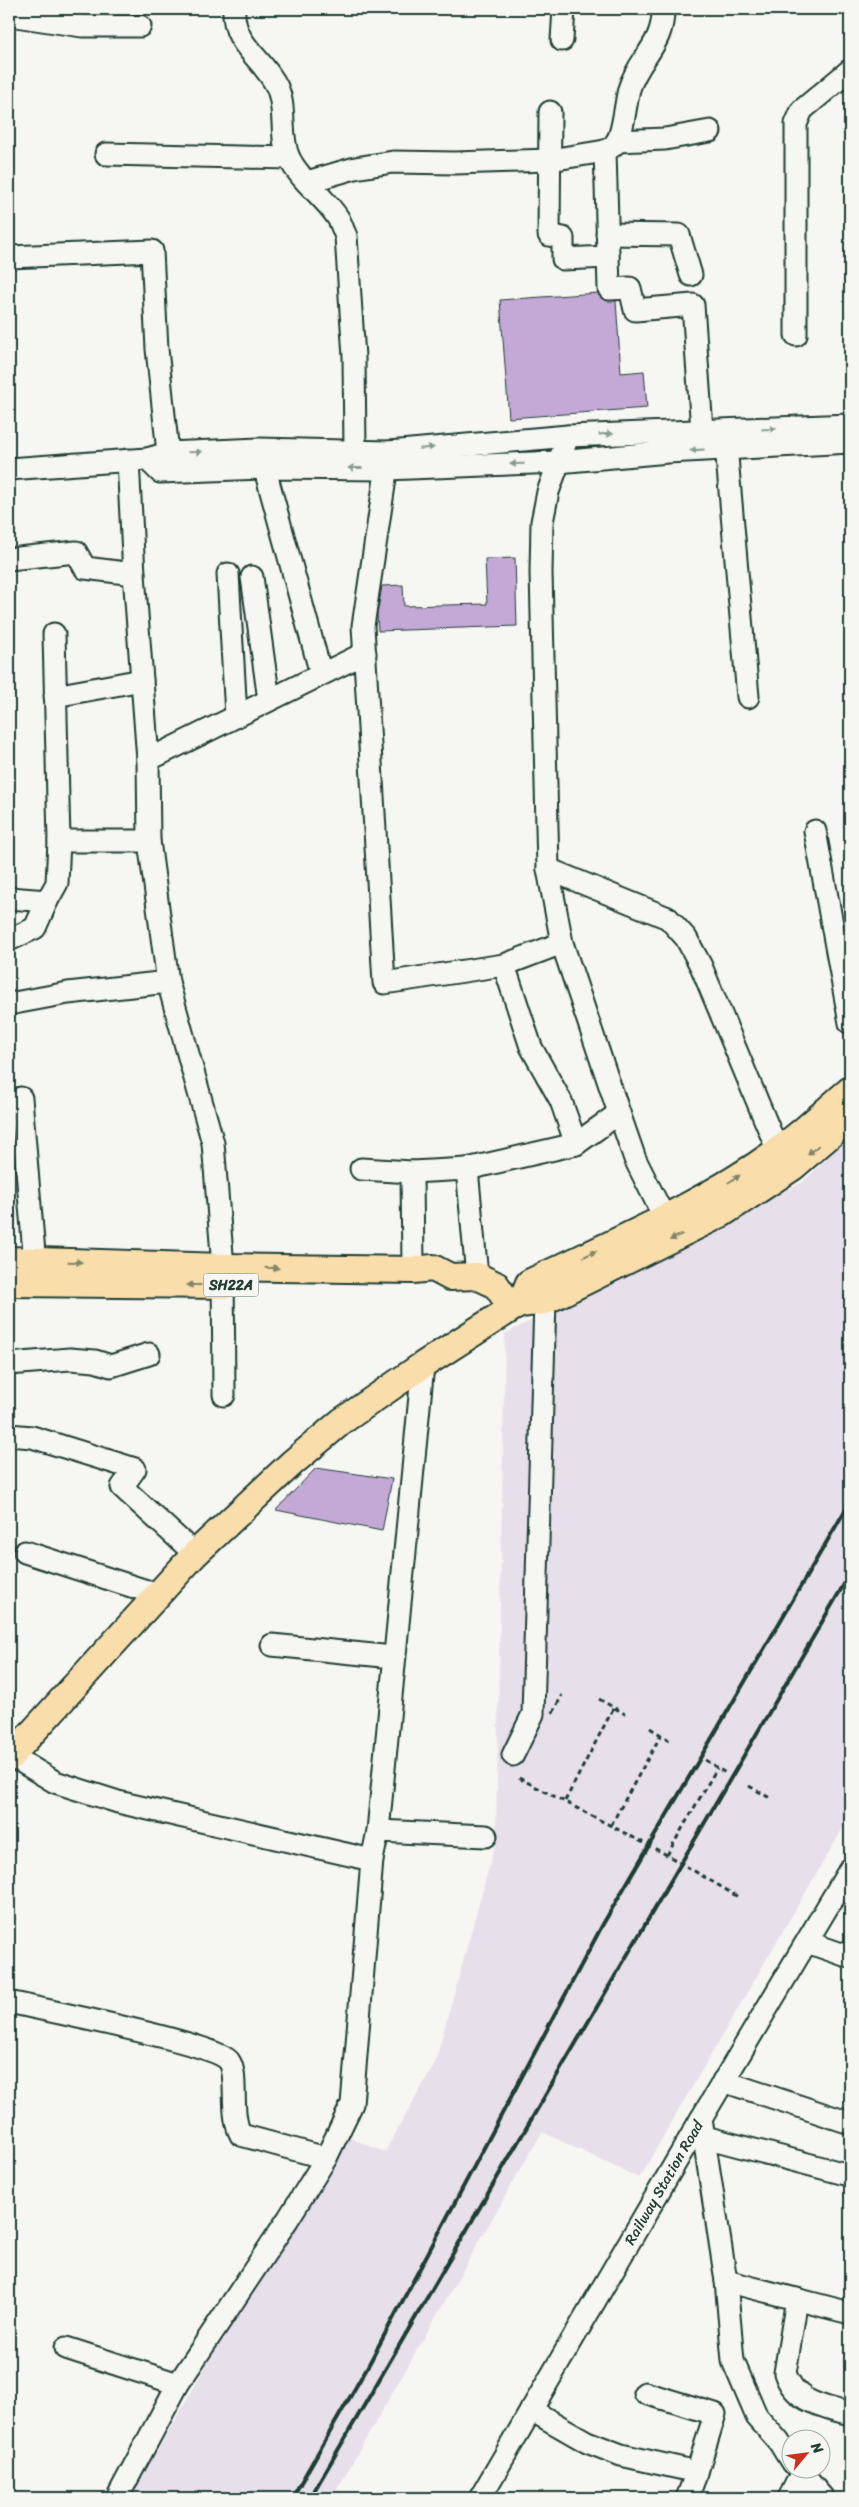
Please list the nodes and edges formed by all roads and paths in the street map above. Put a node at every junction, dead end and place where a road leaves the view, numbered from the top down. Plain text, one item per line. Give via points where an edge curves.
1 (234, 9) edge
2 (564, 9) edge
3 (663, 9) edge
4 (9, 16) edge
5 (140, 26) dead end
6 (562, 40) dead end
7 (850, 70) edge
8 (550, 112) dead end
9 (710, 131) dead end
10 (611, 146) junction
11 (106, 154) dead end
12 (289, 158) junction
13 (550, 160) junction
14 (307, 182) junction
15 (607, 234) junction
16 (9, 257) edge
17 (608, 257) junction
18 (691, 275) dead end
19 (796, 335) dead end
20 (850, 425) edge
21 (702, 430) junction
22 (568, 436) junction
23 (726, 440) junction
24 (850, 442) edge
25 (355, 451) junction
26 (168, 453) junction
27 (262, 458) junction
28 (137, 460) junction
29 (387, 460) junction
30 (558, 462) junction
31 (9, 469) edge
32 (9, 560) edge
33 (134, 574) junction
34 (228, 574) dead end
35 (252, 577) dead end
36 (54, 634) dead end
37 (365, 653) junction
38 (322, 674) junction
39 (142, 680) junction
40 (55, 696) junction
41 (748, 697) dead end
42 (269, 700) junction
43 (236, 716) junction
44 (148, 760) junction
45 (815, 831) dead end
46 (59, 841) junction
47 (149, 841) junction
48 (548, 869) junction
49 (9, 898) edge
50 (47, 901) junction
51 (9, 940) edge
52 (562, 942) junction
53 (504, 965) junction
54 (168, 982) junction
55 (9, 1004) edge
56 (850, 1023) edge
57 (850, 1090) edge
58 (21, 1098) dead end
59 (619, 1112) junction
60 (850, 1118) edge
61 (576, 1144) junction
62 (778, 1151) junction
63 (361, 1169) dead end
64 (467, 1169) junction
65 (412, 1172) junction
66 (665, 1219) junction
67 (9, 1260) edge
68 (413, 1270) junction
69 (36, 1272) junction
70 (223, 1276) junction
71 (477, 1276) junction
72 (450, 1277) junction
73 (353, 1278) junction
74 (9, 1283) edge
75 (526, 1304) junction
76 (149, 1354) dead end
77 (9, 1364) edge
78 (423, 1365) junction
79 (224, 1395) dead end
80 (9, 1435) edge
81 (25, 1552) dead end
82 (195, 1554) junction
83 (156, 1594) junction
84 (272, 1645) dead end
85 (394, 1657) junction
86 (562, 1695) dead end
87 (600, 1699) dead end
88 (614, 1708) junction
89 (625, 1714) dead end
90 (552, 1715) dead end
91 (650, 1728) dead end
92 (661, 1735) junction
93 (669, 1740) dead end
94 (513, 1755) dead end
95 (10, 1757) edge
96 (705, 1760) dead end
97 (718, 1768) junction
98 (727, 1774) dead end
99 (519, 1778) dead end
100 (749, 1786) dead end
101 (770, 1798) dead end
102 (564, 1801) junction
103 (611, 1825) junction
104 (378, 1831) junction
105 (486, 1836) dead end
106 (667, 1854) junction
107 (372, 1860) junction
108 (850, 1870) edge
109 (843, 1894) edge
110 (740, 1898) dead end
111 (807, 1942) junction
112 (850, 1957) edge
113 (9, 2002) edge
114 (723, 2081) junction
115 (850, 2124) edge
116 (703, 2128) junction
117 (326, 2158) junction
118 (850, 2174) edge
119 (726, 2281) junction
120 (797, 2300) junction
121 (850, 2313) edge
122 (66, 2348) dead end
123 (178, 2384) junction
124 (644, 2392) dead end
125 (531, 2410) junction
126 (850, 2414) edge
127 (782, 2446) edge
128 (697, 2472) junction
129 (794, 2480) edge
130 (807, 2480) edge
131 (117, 2498) edge
132 (480, 2498) edge
133 (687, 2498) edge
134 (789, 2498) edge
135 (823, 2498) edge

1 - 12 street via 233,20 239,38 268,72 281,100
2 - 6 street
3 - 10 street via 658,40 630,87
4 - 5 street via 82,26
7 - 19 street via 802,110 796,124
8 - 13 street
9 - 10 street
10 - 13 street
10 - 15 street
11 - 12 street
12 - 14 street
13 - 14 street via 393,162 355,168
13 - 17 street via 549,235 563,238 563,259
14 - 25 street via 338,218 346,236 354,357
15 - 17 street
15 - 18 street via 679,234
16 - 26 street via 152,251 157,349
17 - 21 street via 609,289 630,288 635,310 693,305
23 -> 20 street
22 -> 21 street
21 - 23 street
29 -> 22 street
22 - 30 street
23 - 24 street
23 -> 30 street
23 - 41 street
25 - 27 street
25 - 29 street
26 -> 27 street
26 - 28 street
27 - 28 street via 160,472
29 -> 27 street
27 - 38 street
28 - 31 street
28 - 33 street
30 -> 29 street
29 - 37 street via 363,626
30 - 48 street via 542,522
32 - 33 street via 76,552 85,568
33 - 39 street
34 - 43 street
35 - 42 street
36 - 40 street
37 - 38 street
37 - 53 street via 384,983
38 - 42 street
39 - 40 street
39 - 44 street
40 - 46 street
42 - 43 street
43 - 44 street
44 - 47 street
45 - 56 street
46 - 47 street
46 - 50 street via 57,883
47 - 54 street
48 - 52 street
48 - 62 street via 668,918 686,938 701,966
49 - 50 street
50 - 51 street via 35,928
52 - 53 street
52 - 59 street
53 - 61 street via 531,1047 560,1102
54 - 55 street via 68,993
54 - 70 street via 213,1143
57 - 62 main road
58 - 69 street
59 - 61 street
59 - 66 street via 635,1159
60 -> 75 main road via 794,1166 723,1214
61 - 64 street
66 -> 62 main road
63 - 65 street
64 - 65 street
64 - 71 street
65 - 68 street
75 -> 66 main road via 529,1283
67 - 69 main road, SH22A
68 - 72 main road, SH22A via 433,1268
68 - 73 main road, SH22A
69 - 70 main road, SH22A
69 - 74 main road, SH22A
70 - 73 main road, SH22A
70 - 79 street
71 - 72 main road, SH22A
71 - 75 main road
72 - 73 main road, SH22A via 435,1286
75 - 78 main road
75 - 94 street via 533,1714
76 - 77 street via 111,1366 70,1359
78 - 82 main road via 342,1421
78 - 85 street
80 - 82 street via 32,1437 135,1469 122,1486
81 - 83 street
82 - 83 main road
83 - 95 main road
84 - 85 street
85 - 104 street
86 - 90 path
87 - 88 path
88 - 89 path
88 - 102 path
91 - 92 path
92 - 93 path
92 - 103 path
95 - 107 street via 78,1791
96 - 97 path
97 - 98 path
97 - 106 path
99 - 102 path, bridge
100 - 101 path
102 - 103 path, bridge
103 - 106 path, bridge
104 - 105 street
104 - 107 street
106 - 110 path, bridge
107 - 117 street via 352,2104
108 - 109 street, Railway Station Road
109 - 111 street, Railway Station Road
111 - 112 street
111 - 114 street, Railway Station Road
113 - 117 street via 177,2041 217,2054 229,2061 233,2073 236,2126 241,2136
114 - 115 street
114 - 116 street, Railway Station Road
116 - 118 street
116 - 119 street
116 - 125 street, Railway Station Road
117 - 123 street
119 - 120 street
119 - 127 street via 733,2361 757,2417
120 - 121 street
120 - 126 street via 785,2373 788,2383 798,2395 814,2404
122 - 123 street
123 - 131 street
124 - 128 street via 715,2414
125 - 128 street via 587,2442 621,2454
125 - 132 street, Railway Station Road
128 - 133 street
129 - 134 street
130 - 135 street

